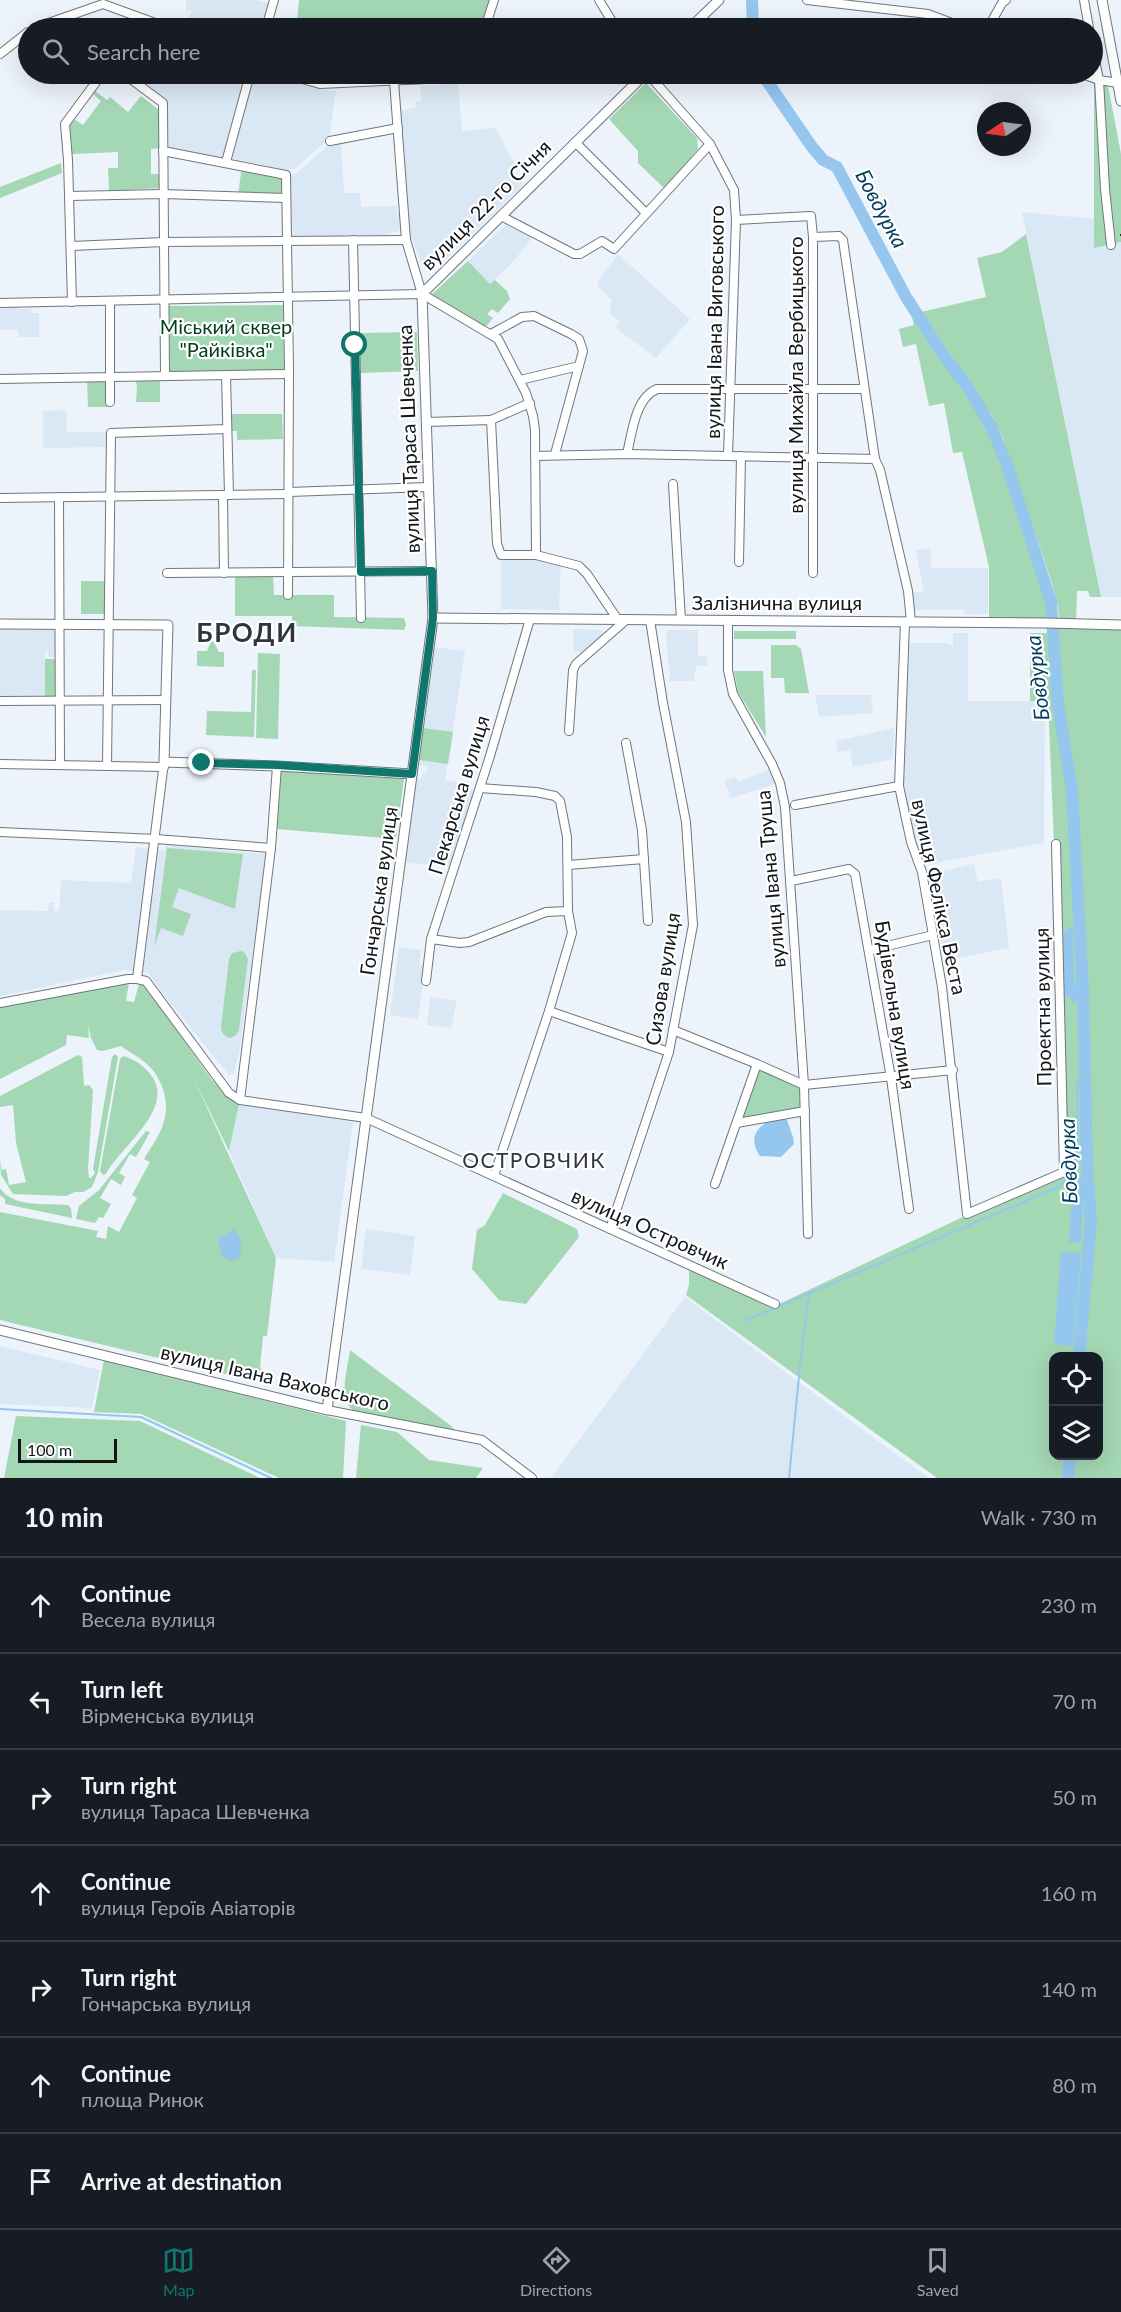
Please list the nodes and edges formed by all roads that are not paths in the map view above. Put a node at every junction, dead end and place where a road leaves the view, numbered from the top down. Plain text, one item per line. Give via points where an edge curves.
1 (274, 0) edge
2 (494, 0) edge
3 (599, 0) edge
4 (719, 0) edge
5 (807, 0) edge
6 (1006, 0) edge
7 (1084, 0) edge
8 (1102, 0) edge
9 (103, 2) edge
10 (63, 18) edge
11 (144, 18) edge
12 (269, 18) edge
13 (488, 18) edge
14 (610, 18) edge
15 (700, 18) edge
16 (939, 18) edge
17 (994, 18) edge
18 (1087, 18) edge
19 (18, 40) edge
20 (0, 54) edge
21 (1103, 81) edge
22 (1118, 83) junction
23 (93, 84) edge
24 (137, 84) edge
25 (247, 84) edge
26 (394, 84) edge
27 (635, 84) edge
28 (654, 84) edge
29 (1099, 84) edge
30 (1121, 101) edge
31 (398, 128) junction
32 (330, 141) dead end
33 (575, 142) junction
34 (710, 144) junction
35 (163, 151) junction
36 (226, 162) junction
37 (163, 194) junction
38 (69, 196) junction
39 (285, 198) junction
40 (646, 213) junction
41 (501, 216) junction
42 (736, 220) junction
43 (813, 237) junction
44 (353, 240) junction
45 (406, 240) junction
46 (286, 241) junction
47 (164, 242) junction
48 (1111, 244) dead end
49 (71, 246) junction
50 (422, 294) junction
51 (354, 296) junction
52 (287, 297) junction
53 (164, 300) junction
54 (110, 301) junction
55 (72, 302) junction
56 (0, 303) edge
57 (491, 334) junction
58 (579, 366) junction
59 (289, 374) junction
60 (226, 375) junction
61 (165, 376) junction
62 (110, 377) junction
63 (0, 379) edge
64 (520, 380) junction
65 (864, 389) junction
66 (730, 390) junction
67 (812, 390) junction
68 (111, 402) dead end
69 (530, 403) junction
70 (491, 420) junction
71 (426, 422) junction
72 (227, 429) junction
73 (555, 454) junction
74 (627, 454) junction
75 (536, 456) junction
76 (728, 456) junction
77 (741, 456) junction
78 (812, 457) junction
79 (875, 459) junction
80 (673, 484) dead end
81 (429, 487) junction
82 (358, 490) junction
83 (288, 493) junction
84 (226, 495) junction
85 (59, 497) junction
86 (110, 497) junction
87 (0, 498) edge
88 (536, 555) junction
89 (739, 562) dead end
90 (432, 571) junction
91 (361, 572) junction
92 (167, 573) dead end
93 (224, 573) junction
94 (288, 573) junction
95 (813, 573) dead end
96 (288, 595) dead end
97 (361, 618) dead end
98 (433, 618) junction
99 (530, 619) junction
100 (622, 620) junction
101 (650, 620) junction
102 (681, 620) junction
103 (729, 621) junction
104 (908, 622) junction
105 (0, 624) edge
106 (59, 624) junction
107 (109, 624) junction
108 (1121, 625) edge
109 (108, 699) junction
110 (59, 700) junction
111 (166, 700) junction
112 (0, 701) edge
113 (569, 731) dead end
114 (626, 743) dead end
115 (0, 764) edge
116 (60, 765) junction
117 (164, 765) junction
118 (277, 765) junction
119 (107, 766) junction
120 (412, 774) junction
121 (899, 786) junction
122 (480, 788) junction
123 (795, 805) dead end
124 (0, 832) edge
125 (156, 839) junction
126 (1056, 844) dead end
127 (271, 848) junction
128 (644, 859) junction
129 (568, 865) junction
130 (791, 882) junction
131 (567, 911) junction
132 (648, 921) dead end
133 (933, 935) junction
134 (431, 939) junction
135 (870, 950) junction
136 (137, 979) junction
137 (426, 981) dead end
138 (0, 1003) edge
139 (549, 1011) junction
140 (673, 1030) junction
141 (669, 1052) junction
142 (758, 1064) junction
143 (953, 1070) junction
144 (891, 1078) junction
145 (804, 1085) junction
146 (240, 1100) junction
147 (805, 1111) junction
148 (366, 1118) junction
149 (736, 1123) junction
150 (494, 1176) junction
151 (715, 1184) dead end
152 (909, 1209) dead end
153 (967, 1214) joint
154 (610, 1229) junction
155 (808, 1234) dead end
156 (775, 1304) dead end
157 (0, 1330) edge
158 (327, 1410) junction
159 (532, 1478) edge

1 - 12 street
2 - 13 street
3 - 14 street
4 - 15 main road
5 - 16 street
6 - 17 street
7 - 18 street
8 - 22 main road
9 - 10 street
9 - 11 street
19 - 20 street
21 - 22 street
22 - 30 main road
23 - 38 street via 66,121
24 - 35 street via 163,103
25 - 36 street
26 - 31 street
27 - 33 main road, вулиця 22-го Січня
28 - 34 street, вулиця Івана Виговського
29 - 48 street
31 - 32 street
31 - 45 street
33 - 40 street
33 - 41 main road, вулиця 22-го Січня
34 - 40 street
34 - 42 street, вулиця Івана Виговського via 734,190
35 - 36 street
35 - 37 street
36 - 39 street via 286,175
37 - 38 street
37 - 39 street
37 - 47 street
38 - 49 street
39 - 46 street
40 - 41 street via 614,249 602,241 580,254
41 - 50 main road, вулиця 22-го Січня
42 - 43 street, вулиця Михайла Вербицького via 811,216
42 - 66 street, вулиця Івана Виговського
43 - 65 street, вулиця Фелікса Веста via 839,236 843,240
43 - 67 street, вулиця Михайла Вербицького
44 - 45 street
44 - 46 street
44 - 51 street
45 - 50 street
46 - 47 street
46 - 52 street
47 - 49 street
47 - 53 street
49 - 55 street
50 - 51 street, вулиця 22-го Січня
50 - 57 street
50 - 71 main road, вулиця Тараса Шевченка
51 - 52 street, вулиця 22-го Січня
51 - 82 street
52 - 53 street, вулиця 22-го Січня
52 - 59 street
53 - 54 street, вулиця 22-го Січня
53 - 61 street
54 - 55 street, вулиця 22-го Січня
54 - 62 street
55 - 56 street, вулиця 22-го Січня
57 - 58 street via 522,317 534,316 579,339 583,351
57 - 64 street via 498,339
58 - 64 street
58 - 73 street
59 - 60 street
59 - 83 street
60 - 61 street
60 - 72 street
61 - 62 street
62 - 63 street
62 - 68 street
64 - 69 street
65 - 67 street
65 - 79 street, вулиця Фелікса Веста
66 - 67 street
66 - 74 street via 650,392 636,416
66 - 76 street, вулиця Івана Виговського
67 - 78 street, вулиця Михайла Вербицького
69 - 70 street
69 - 75 street
70 - 71 street
70 - 88 street via 496,544 501,555
71 - 81 main road, вулиця Тараса Шевченка
72 - 84 street
72 - 86 street via 111,433
73 - 74 street
73 - 75 street
74 - 76 street
75 - 88 street
76 - 77 street
77 - 78 street
77 - 89 street
78 - 79 street
78 - 95 street, вулиця Михайла Вербицького
79 - 104 street, вулиця Фелікса Веста via 908,591
80 - 102 street
81 - 82 street
81 - 90 main road, вулиця Тараса Шевченка
82 - 83 street
82 - 91 street
83 - 84 street
83 - 94 street
84 - 86 street
84 - 93 street
85 - 86 street
85 - 87 street
85 - 106 street
86 - 107 street
88 - 100 street via 579,566
90 - 91 street
90 - 98 main road, вулиця Тараса Шевченка
91 - 94 street
91 - 97 street
92 - 93 street
93 - 94 street
94 - 96 street
98 - 99 main road, Залізнична вулиця
98 - 120 main road, вулиця Тараса Шевченка
99 - 100 main road, Залізнична вулиця
99 - 122 street, Пекарська вулиця
100 - 101 main road, Залізнична вулиця
100 - 113 street via 573,670
101 - 102 main road, Залізнична вулиця
101 - 140 street, Сизова вулиця via 686,822 692,903 693,925
102 - 103 main road, Залізнична вулиця
103 - 104 main road, Залізнична вулиця
103 - 130 street, вулиця Івана Труша via 728,670 733,694 780,783
104 - 108 main road, Залізнична вулиця
104 - 121 street, вулиця Фелікса Веста
105 - 106 main road
106 - 107 main road
106 - 110 street
107 - 109 street
107 - 111 main road via 168,625
109 - 110 street
109 - 111 street
109 - 119 street
110 - 112 street
110 - 116 street
111 - 117 main road
114 - 128 street
115 - 116 street
116 - 119 street
117 - 118 main road
117 - 119 street
117 - 125 street
118 - 120 main road
118 - 127 street
120 - 148 main road, Гончарська вулиця
121 - 123 street
121 - 133 street, вулиця Фелікса Веста via 922,872
122 - 129 street via 555,796 562,809
122 - 134 street, Пекарська вулиця
124 - 125 street
125 - 127 street
125 - 136 street
126 - 153 street, Проектна вулиця via 1064,1172
127 - 146 street
128 - 129 street
128 - 132 street
129 - 131 street
130 - 135 street, Будівельна вулиця via 849,869 855,874
130 - 145 street, вулиця Івана Труша
131 - 134 street via 546,912 469,942
131 - 139 street via 572,933
133 - 135 street
133 - 143 street, вулиця Фелікса Веста
134 - 137 street, Пекарська вулиця
135 - 144 street, Будівельна вулиця
136 - 138 street
136 - 146 street via 146,981 215,1077
139 - 141 street
139 - 150 street
140 - 141 street, Сизова вулиця
140 - 142 street
141 - 154 street, Сизова вулиця
142 - 145 street
142 - 149 street
143 - 144 street
143 - 153 street, вулиця Фелікса Веста
144 - 145 street
144 - 152 street, Будівельна вулиця
145 - 147 street, вулиця Івана Труша
146 - 148 street, вулиця Островчик
147 - 149 street
147 - 155 street, вулиця Івана Труша
148 - 150 street, вулиця Островчик
148 - 158 main road, Гончарська вулиця
149 - 151 street
150 - 154 street, вулиця Островчик
154 - 156 street, вулиця Островчик
157 - 158 main road, вулиця Івана Ваховського
158 - 159 street, вулиця Івана Ваховського via 482,1440

